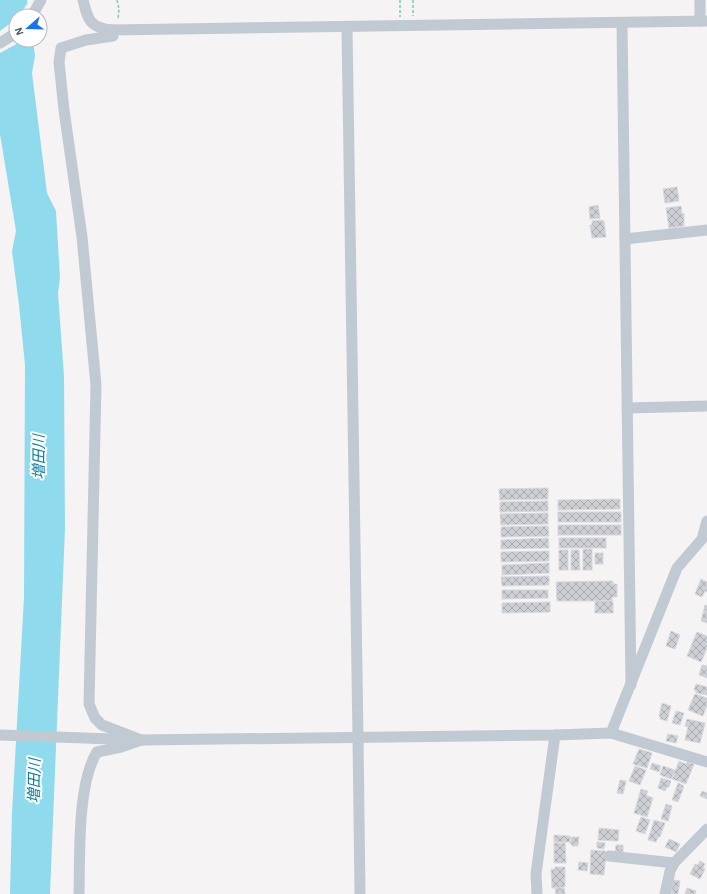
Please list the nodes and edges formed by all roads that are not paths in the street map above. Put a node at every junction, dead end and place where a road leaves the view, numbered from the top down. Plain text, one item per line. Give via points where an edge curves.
1 (83, 0) edge
2 (700, 0) edge
3 (704, 21) edge
4 (622, 23) junction
5 (347, 28) junction
6 (115, 30) junction
7 (707, 230) edge
8 (625, 239) junction
9 (707, 406) edge
10 (627, 408) junction
11 (707, 521) edge
12 (631, 685) junction
13 (612, 733) junction
14 (1, 735) edge
15 (555, 735) junction
16 (358, 737) junction
17 (141, 740) junction
18 (707, 762) edge
19 (707, 829) edge
20 (609, 856) dead end
21 (674, 863) junction
22 (79, 894) edge
23 (360, 894) edge
24 (537, 894) edge
25 (664, 894) edge

1 - 6 street via 90,21 99,28
2 - 3 street
3 - 4 street
4 - 5 street
4 - 8 street
5 - 6 street
5 - 16 street
6 - 17 street via 113,36 86,40 61,48 59,62 82,236 96,385 89,704 95,718 102,725
7 - 8 street
8 - 10 street
9 - 10 street
10 - 12 street
11 - 12 street via 702,539 678,568
12 - 13 street
13 - 15 street
13 - 18 street
14 - 17 street
15 - 16 street
15 - 24 street via 536,874
16 - 17 street
16 - 23 street
17 - 22 street via 97,752 92,761 85,790 81,826
19 - 21 street
20 - 21 street
21 - 25 street

